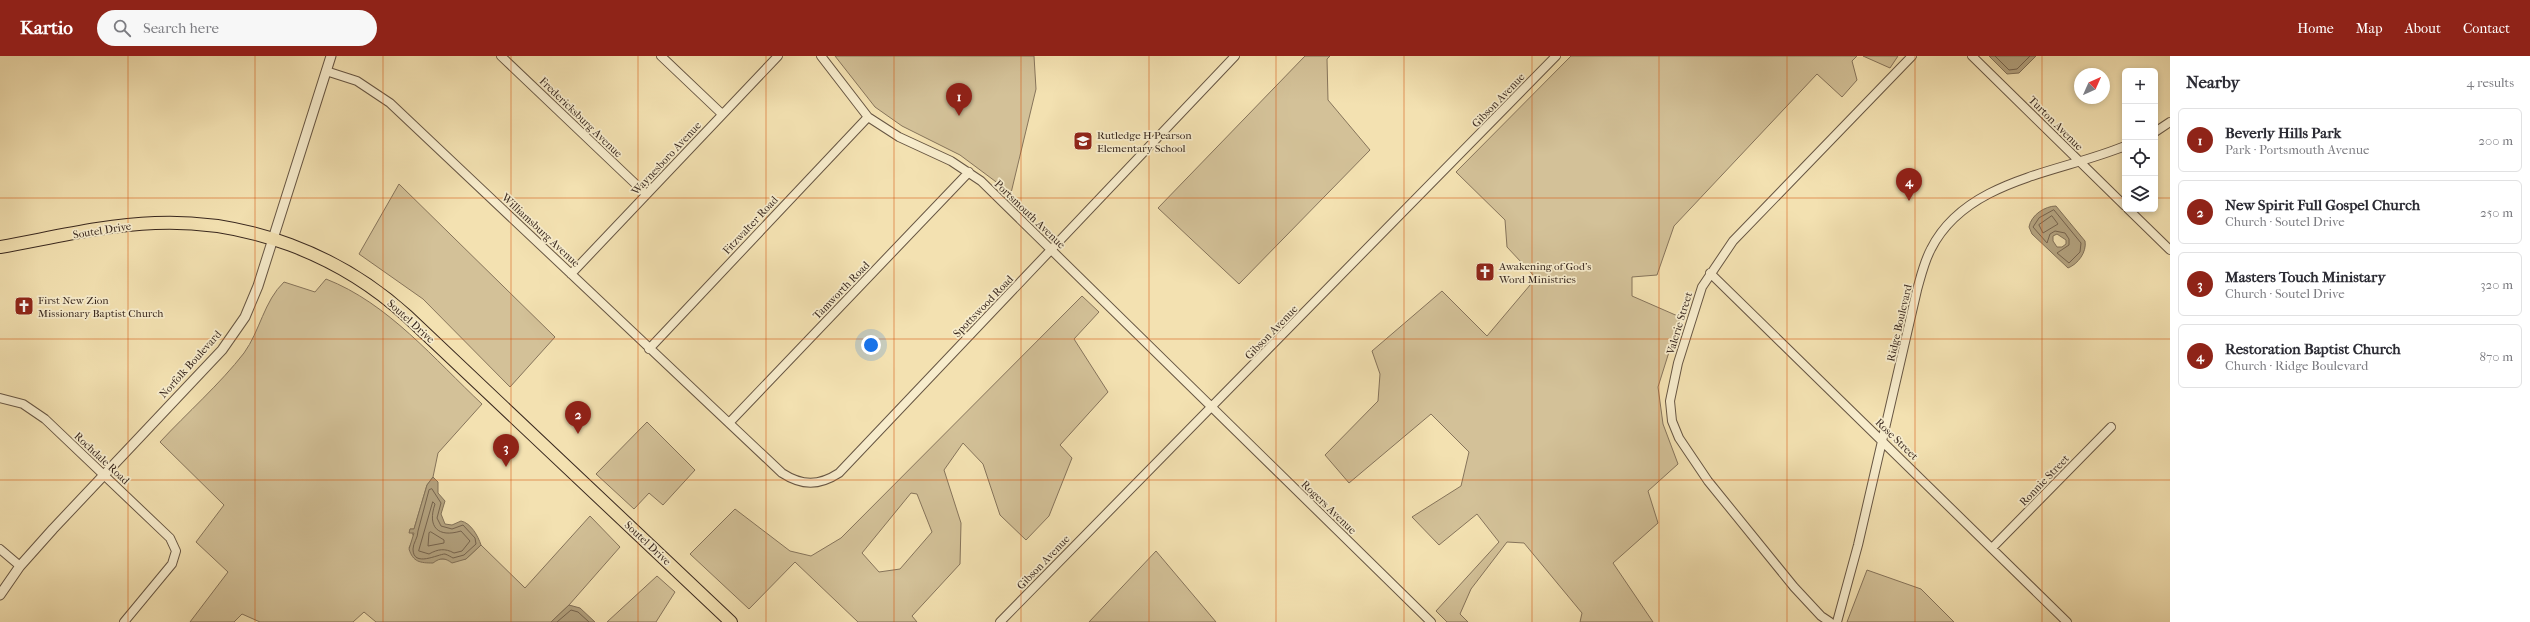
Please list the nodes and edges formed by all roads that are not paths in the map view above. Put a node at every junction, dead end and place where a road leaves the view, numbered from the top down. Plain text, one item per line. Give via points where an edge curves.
1 (331, 56) edge
2 (501, 56) edge
3 (661, 56) edge
4 (778, 56) edge
5 (821, 56) edge
6 (1235, 56) edge
7 (1556, 56) edge
8 (1912, 56) edge
9 (1972, 56) edge
10 (326, 71) junction
11 (722, 114) junction
12 (868, 116) junction
13 (2170, 122) edge
14 (2158, 130) edge
15 (2122, 147) edge
16 (2080, 162) junction
17 (969, 172) junction
18 (646, 194) junction
19 (2122, 203) edge
20 (2131, 212) edge
21 (273, 240) junction
22 (0, 247) edge
23 (1051, 250) junction
24 (2170, 250) edge
25 (1710, 273) junction
26 (571, 274) junction
27 (649, 348) junction
28 (0, 398) edge
29 (1212, 408) junction
30 (729, 423) junction
31 (2111, 427) dead end
32 (1882, 441) junction
33 (104, 475) junction
34 (1992, 548) junction
35 (0, 549) edge
36 (20, 566) junction
37 (0, 595) edge
38 (124, 622) edge
39 (731, 622) edge
40 (1000, 622) edge
41 (1431, 622) edge
42 (1830, 622) edge
43 (1837, 622) edge
44 (2067, 622) edge

1 - 10 street, Norfolk Boulevard
2 - 18 street, Fredericksburg Avenue
3 - 11 street
4 - 11 street, Waynesboro Avenue
5 - 12 street, Portsmouth Avenue
6 - 23 street, Spottswood Road
7 - 29 street, Gibson Avenue
8 - 25 street, Valerie Street via 1733,241
9 - 16 street, Turton Avenue
10 - 21 street, Norfolk Boulevard
10 - 26 street, Williamsburg Avenue via 357,81 380,95
11 - 18 street, Waynesboro Avenue
12 - 17 street, Portsmouth Avenue via 899,137
12 - 27 street, Fitzwalter Road
13 - 14 street
15 - 16 street, Ridge Boulevard
16 - 19 street, Turton Avenue
16 - 32 street, Ridge Boulevard via 1992,191 1962,211 1939,235 1930,250 1919,284
17 - 23 street, Portsmouth Avenue
17 - 30 street, Tamworth Road
18 - 26 street, Waynesboro Avenue
20 - 24 street
21 - 22 main road, Soutel Drive via 241,230 210,225 155,223 122,226
21 - 33 street, Norfolk Boulevard via 252,302 222,350
21 - 39 main road, Soutel Drive via 335,264 367,283 391,302
23 - 29 street, Portsmouth Avenue
23 - 30 street, Spottswood Road via 829,480 809,484 791,479
25 - 32 street, Rose Street
25 - 42 street, Valerie Street via 1702,287 1678,363 1670,401 1676,432 1708,481 1794,587
26 - 27 street, Williamsburg Avenue
27 - 30 street, Williamsburg Avenue
28 - 33 street, Rochdale Road via 34,410
29 - 40 street, Gibson Avenue
29 - 41 street, Rogers Avenue
31 - 34 street, Ronnie Street
32 - 34 street, Rose Street
32 - 43 street, Ridge Boulevard
33 - 36 street, Norfolk Boulevard
33 - 38 street, Rochdale Road via 170,538 176,551 172,564 152,585
34 - 44 street, Rose Street
35 - 36 street
36 - 37 street, Norfolk Boulevard

